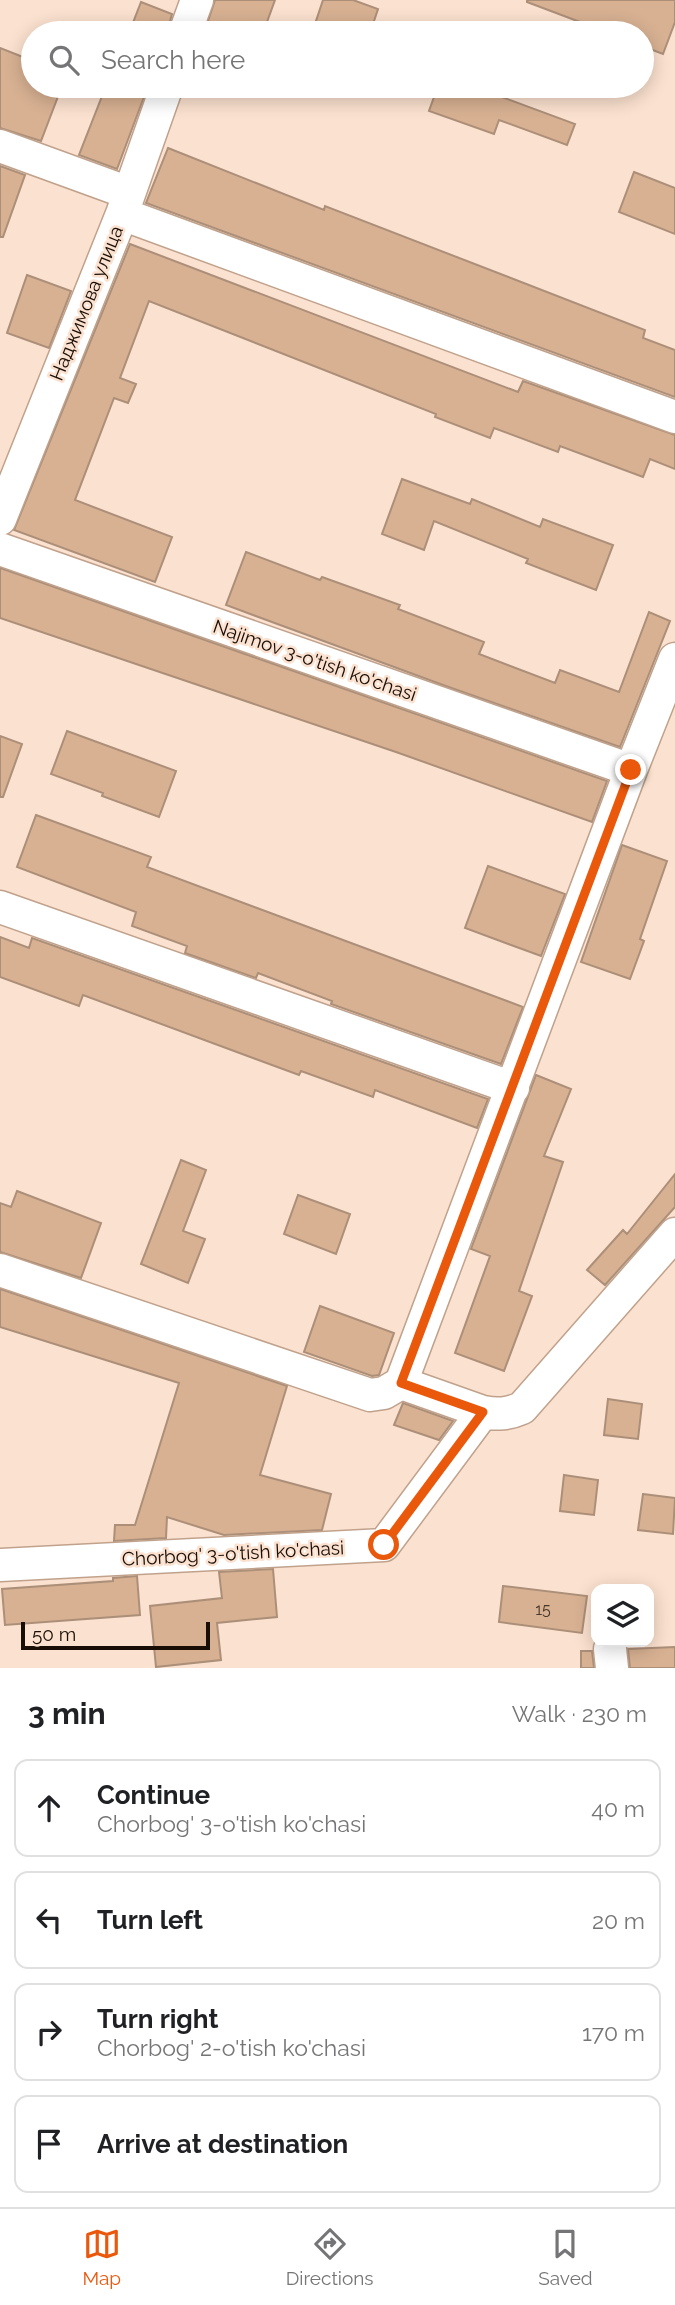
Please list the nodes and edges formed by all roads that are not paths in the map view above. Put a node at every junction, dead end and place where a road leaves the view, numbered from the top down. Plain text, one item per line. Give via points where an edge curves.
1 (197, 0) edge
2 (189, 21) edge
3 (163, 98) edge
4 (0, 146) edge
5 (125, 203) junction
6 (675, 417) edge
7 (0, 519) edge
8 (0, 549) edge
9 (675, 659) edge
10 (631, 770) junction
11 (0, 907) edge
12 (513, 1088) junction
13 (675, 1234) edge
14 (0, 1270) edge
15 (401, 1383) junction
16 (483, 1412) junction
17 (0, 1565) edge

1 - 2 street
3 - 5 street, Наджимова улица
4 - 5 street
5 - 6 street
5 - 7 street, Наджимова улица
8 - 10 street, Najimov 3-o'tish ko'chasi
9 - 10 street
10 - 12 street
11 - 12 street
12 - 15 street
13 - 16 street via 522,1408 495,1415
14 - 15 street via 370,1395
15 - 16 street
16 - 17 street, Chorbog' 3-o'tish ko'chasi via 384,1545

